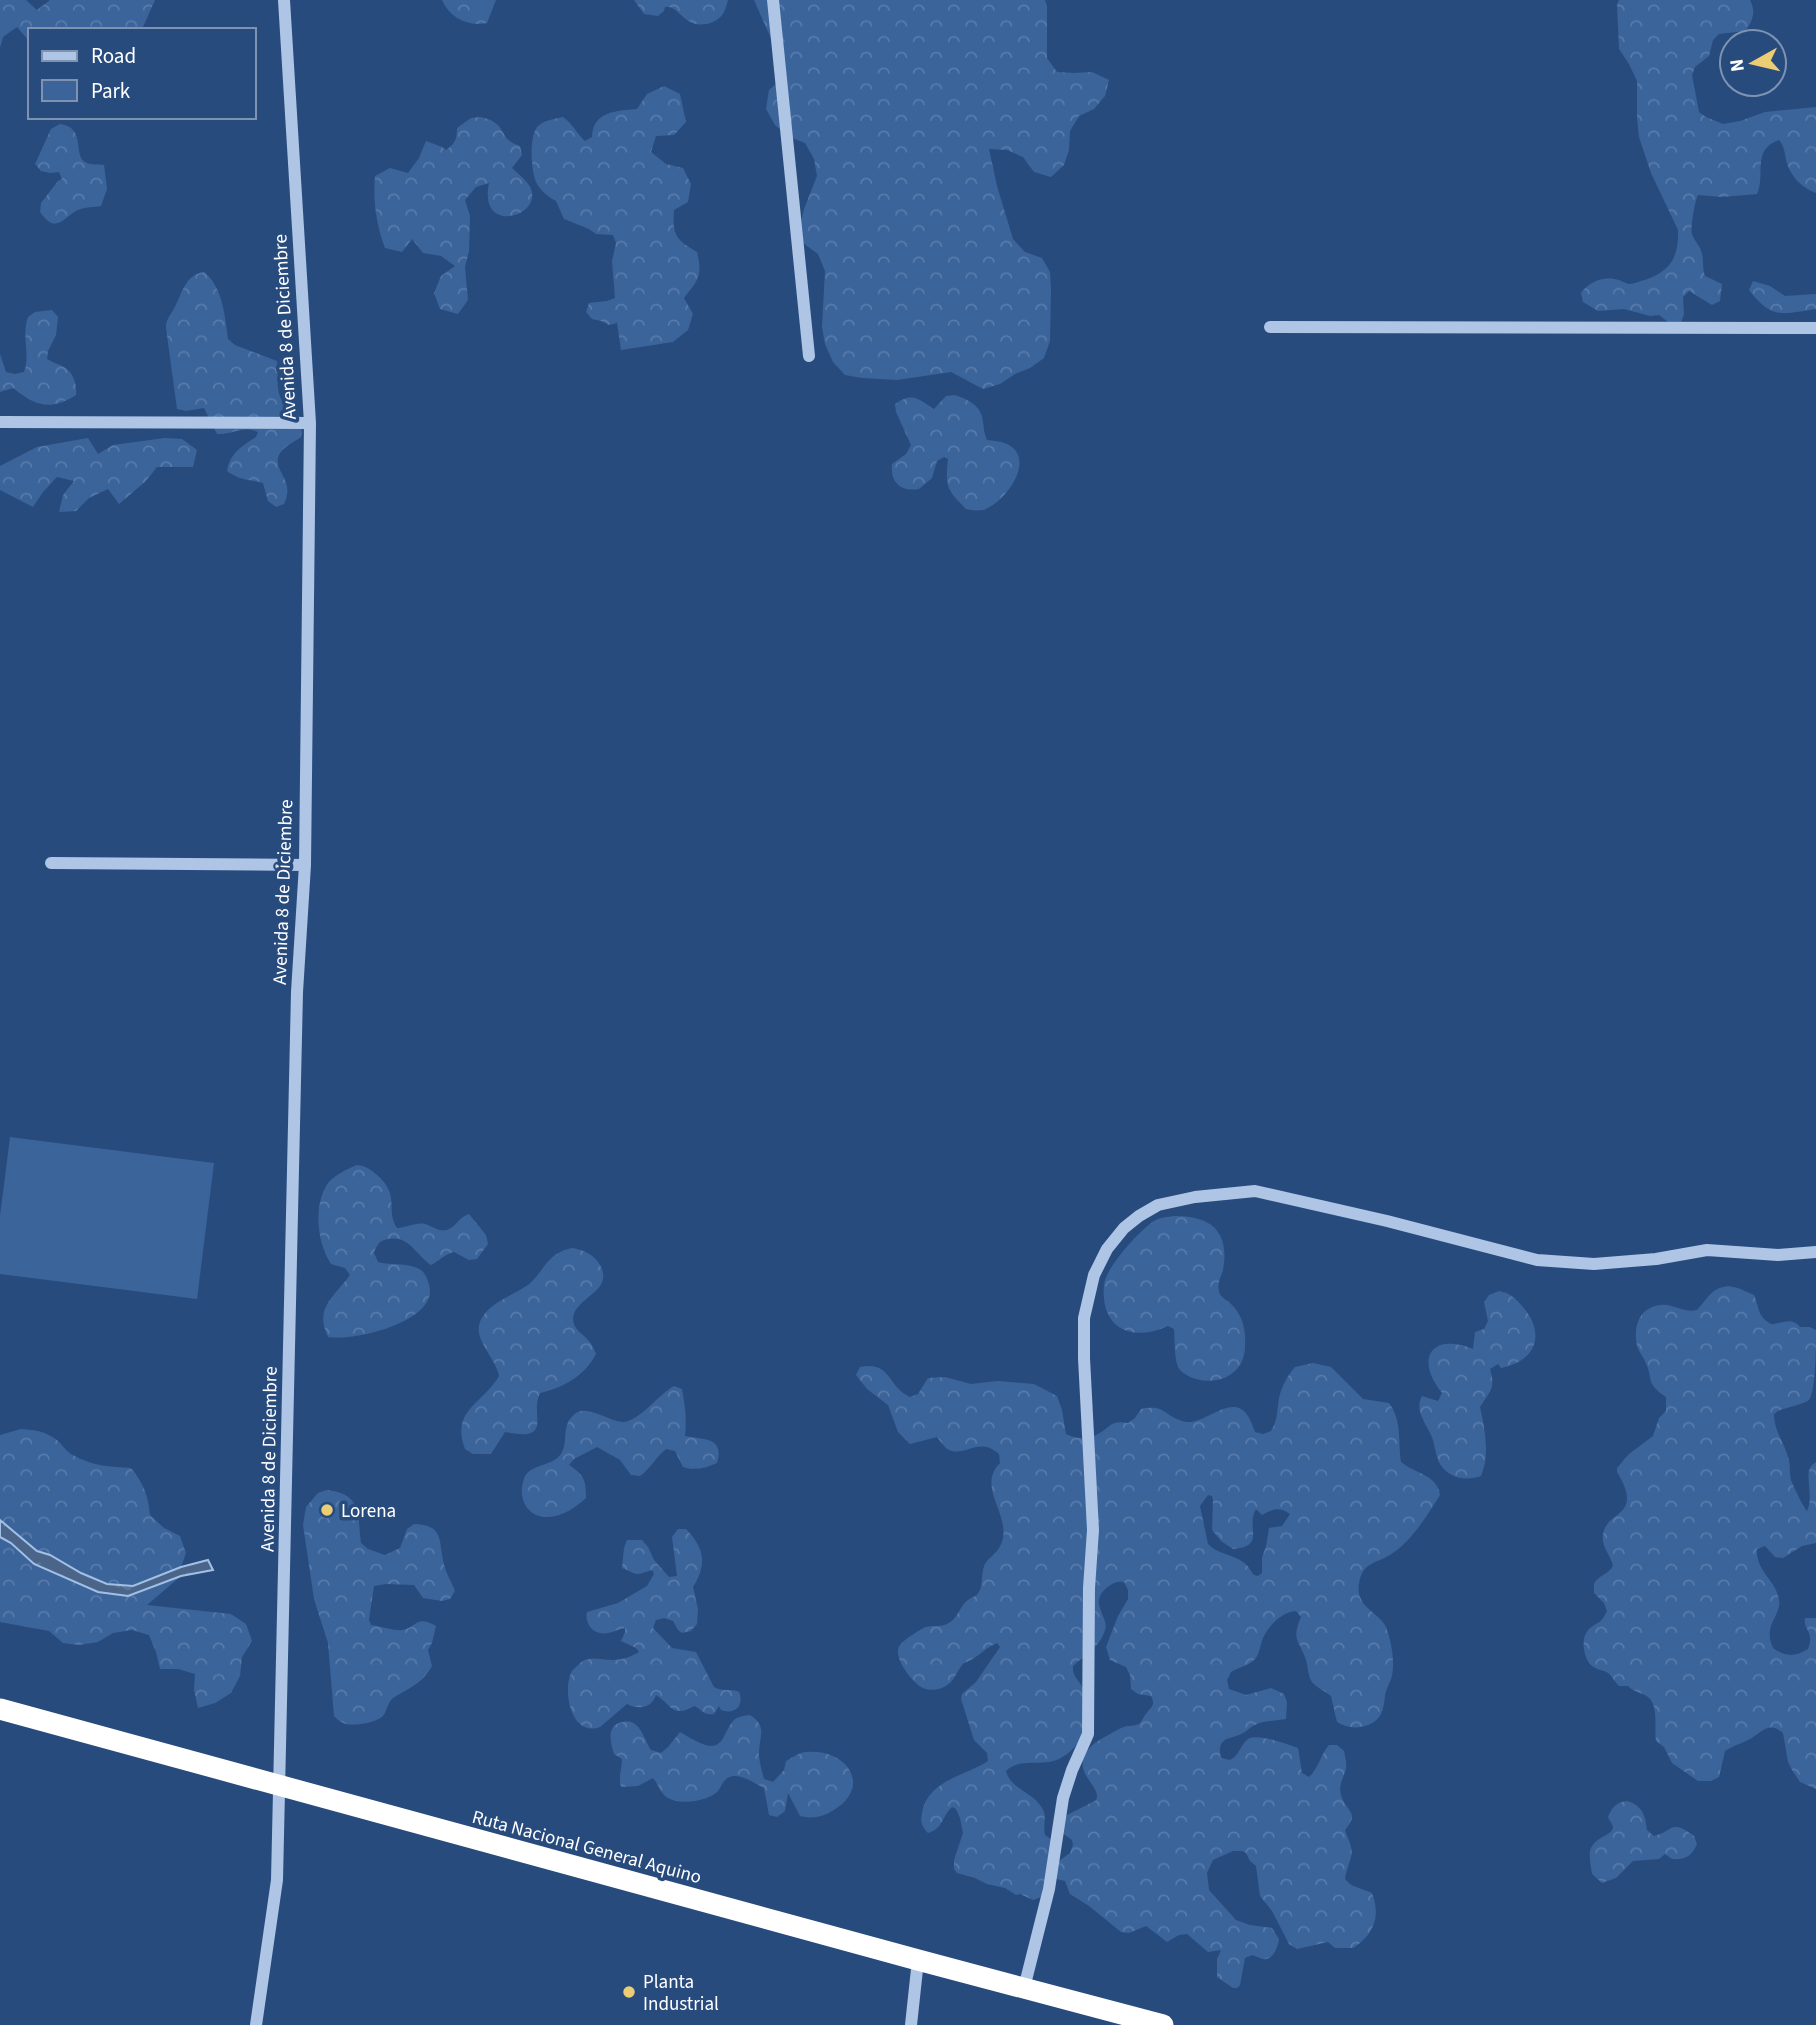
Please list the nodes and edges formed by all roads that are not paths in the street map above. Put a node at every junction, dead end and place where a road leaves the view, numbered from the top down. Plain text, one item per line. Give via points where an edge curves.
1 (284, 0) edge
2 (773, 0) edge
3 (1270, 327) dead end
4 (1816, 328) edge
5 (809, 356) dead end
6 (0, 422) edge
7 (310, 423) junction
8 (51, 863) dead end
9 (305, 865) junction
10 (1816, 1252) edge
11 (0, 1709) edge
12 (280, 1786) junction
13 (918, 1960) junction
14 (1024, 1988) junction
15 (1122, 2020) edge
16 (256, 2025) edge
17 (911, 2025) edge
18 (1163, 2025) edge

1 - 7 street, Avenida 8 de Diciembre
2 - 5 street
3 - 4 street
6 - 7 street
7 - 9 street, Avenida 8 de Diciembre
8 - 9 street
9 - 12 street, Avenida 8 de Diciembre via 297,992
10 - 14 street via 1778,1255 1707,1250 1594,1264 1538,1261 1255,1191 1158,1205 1125,1228 1094,1275 1084,1318 1093,1530 1088,1734 1063,1798 1049,1889
11 - 12 highway, Ruta Nacional General Aquino
12 - 13 highway, Ruta Nacional General Aquino
12 - 16 street, Avenida 8 de Diciembre via 276,1880
13 - 14 highway, Ruta Nacional General Aquino
13 - 17 street
14 - 15 highway, Ruta Nacional General Aquino
15 - 18 highway, Ruta Nacional General Aquino

